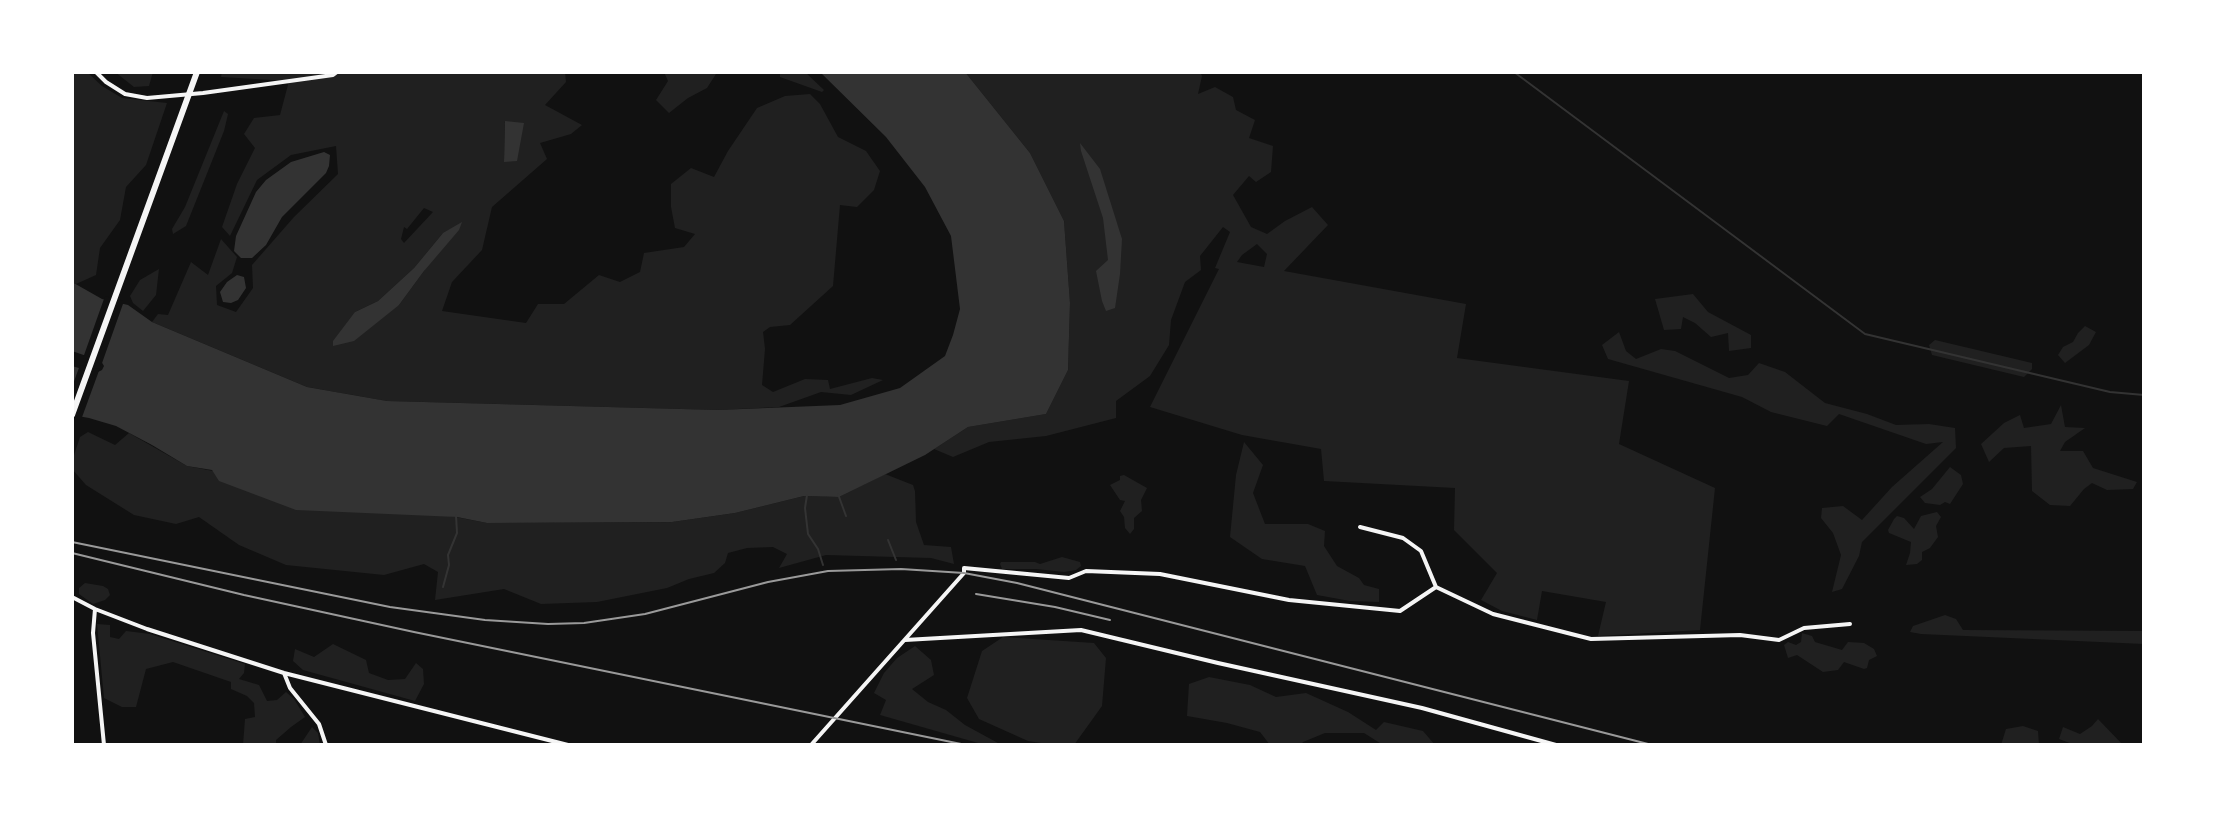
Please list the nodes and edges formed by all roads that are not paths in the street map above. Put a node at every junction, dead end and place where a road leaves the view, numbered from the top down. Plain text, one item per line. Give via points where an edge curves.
1 (96, 72) edge
2 (197, 72) edge
3 (337, 72) edge
4 (72, 415) edge
5 (1360, 527) dead end
6 (1436, 587) junction
7 (72, 597) edge
8 (95, 609) junction
9 (1850, 624) dead end
10 (904, 640) junction
11 (284, 673) junction
12 (104, 745) edge
13 (326, 745) edge
14 (568, 745) edge
15 (811, 745) edge
16 (1556, 745) edge

1 - 3 street via 125,94 147,98
2 - 4 main road
5 - 6 street via 1403,538 1421,551
6 - 9 street via 1494,614 1591,639 1740,635 1779,640 1804,628
6 - 10 street via 1400,611 1289,600 1160,574 1086,571 1069,578 969,567 964,568 964,573
7 - 8 street
8 - 11 street
8 - 12 street via 93,633
10 - 15 street
10 - 16 street via 1081,630 1422,708
11 - 13 street via 290,688 320,724
11 - 14 street

